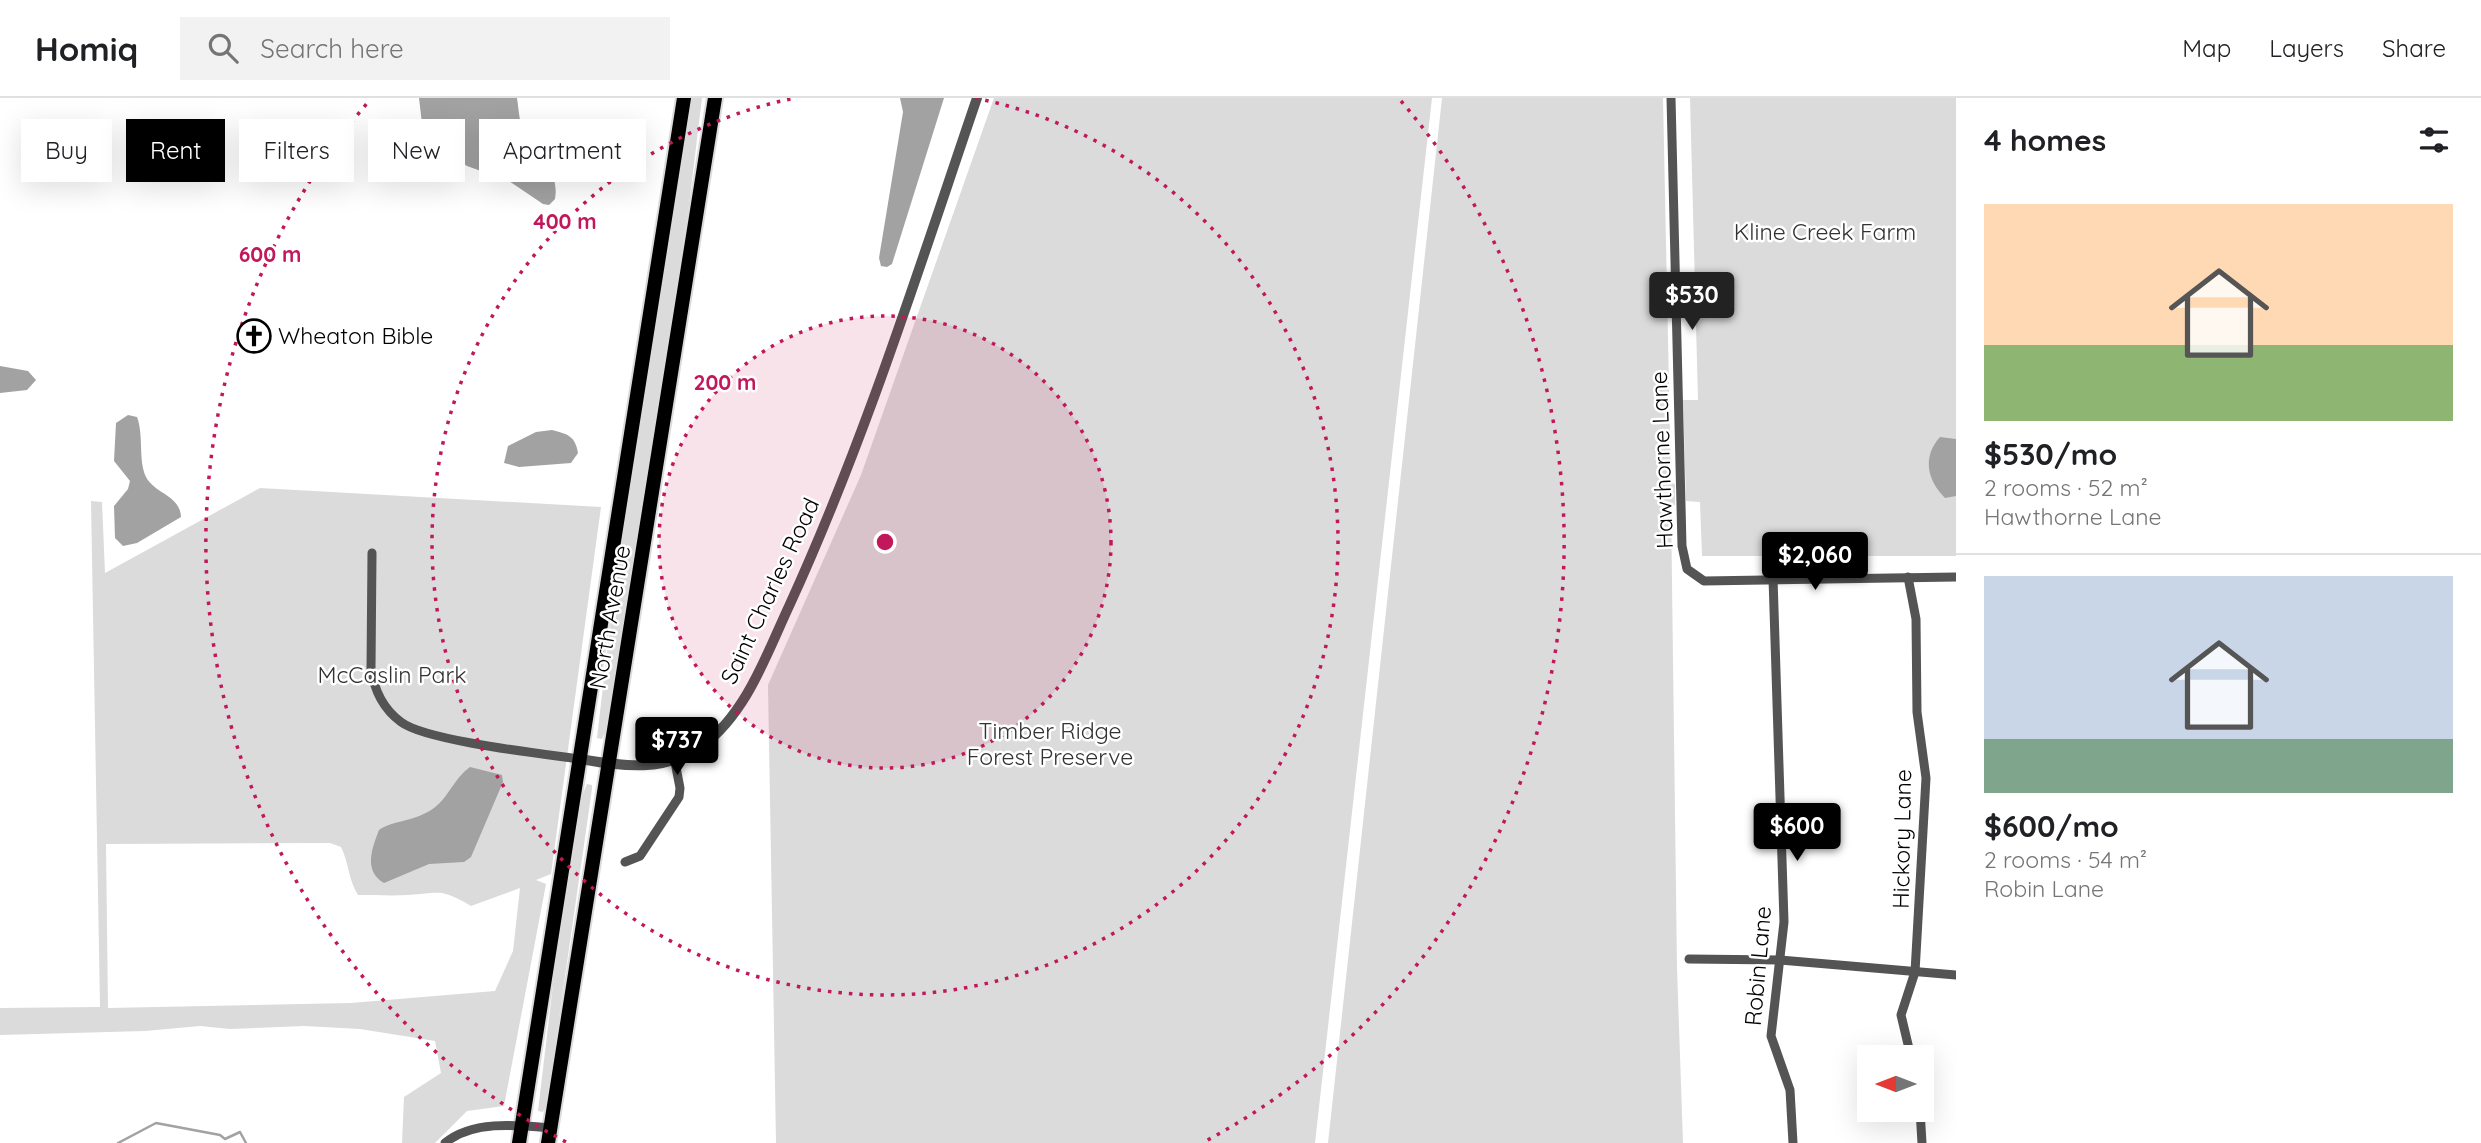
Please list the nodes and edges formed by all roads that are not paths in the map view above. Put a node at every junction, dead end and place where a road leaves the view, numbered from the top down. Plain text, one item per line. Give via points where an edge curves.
1 (684, 98) edge
2 (715, 98) edge
3 (977, 98) edge
4 (1671, 98) edge
5 (372, 553) dead end
6 (1908, 577) junction
7 (1773, 578) junction
8 (1956, 578) edge
9 (580, 760) junction
10 (675, 762) junction
11 (608, 764) junction
12 (625, 862) dead end
13 (1689, 960) dead end
14 (1780, 960) junction
15 (1915, 972) junction
16 (1956, 975) edge
17 (1908, 1045) edge
18 (1921, 1122) edge
19 (522, 1125) junction
20 (549, 1135) edge
21 (445, 1143) edge
22 (519, 1143) edge
23 (1793, 1143) edge
24 (1922, 1143) edge

1 - 9 main road, North Avenue
2 - 11 main road, North Avenue
3 - 10 street, Saint Charles Road via 859,441 809,562 738,707 709,741
4 - 7 street, Hawthorne Lane via 1682,546 1687,569 1704,581
5 - 9 street, Saint Charles Road via 371,668 384,707 403,724 430,733
6 - 7 street
6 - 8 street
6 - 15 street, Hickory Lane via 1916,619 1917,712 1926,778
7 - 14 street, Robin Lane via 1784,902
9 - 11 street, Saint Charles Road
9 - 19 main road, North Avenue
10 - 11 street, Saint Charles Road
10 - 12 street via 679,797 640,856
11 - 20 main road, North Avenue
13 - 14 street
14 - 15 street
14 - 23 street, Robin Lane via 1771,1036 1790,1090
15 - 16 street
15 - 17 street, Hickory Lane via 1901,1015
18 - 24 street
19 - 20 street
19 - 21 street via 462,1132
19 - 22 main road, North Avenue

